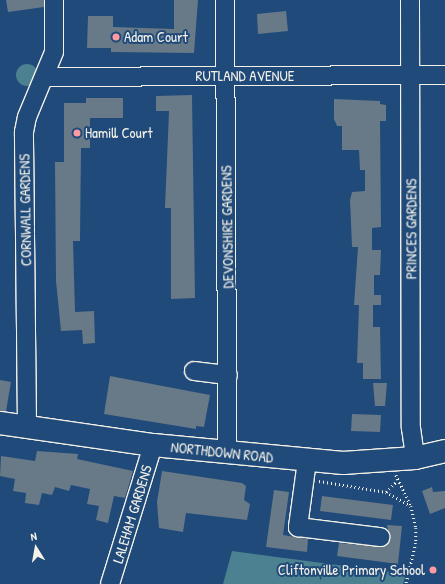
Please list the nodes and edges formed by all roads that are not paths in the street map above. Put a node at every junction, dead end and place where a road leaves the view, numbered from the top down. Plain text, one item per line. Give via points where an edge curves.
1 (54, 0) edge
2 (225, 0) edge
3 (410, 0) edge
4 (410, 75) junction
5 (445, 75) edge
6 (46, 77) junction
7 (225, 77) junction
8 (194, 371) dead end
9 (228, 375) junction
10 (0, 423) edge
11 (27, 426) junction
12 (153, 445) junction
13 (445, 451) edge
14 (227, 453) junction
15 (416, 458) junction
16 (306, 470) junction
17 (380, 537) dead end
18 (110, 584) edge

1 - 6 street, CORNWALL GARDENS via 54,52
2 - 7 street, DEVONSHIRE GARDENS
3 - 4 street, PRINCES GARDENS
4 - 5 street, RUTLAND AVENUE
4 - 7 street, RUTLAND AVENUE
4 - 15 street, PRINCES GARDENS via 411,428
6 - 7 street, RUTLAND AVENUE
6 - 11 street, CORNWALL GARDENS via 27,117 24,132
7 - 9 street, DEVONSHIRE GARDENS
8 - 9 street
9 - 14 street, DEVONSHIRE GARDENS
10 - 11 main road, NORTHDOWN ROAD
11 - 12 main road, NORTHDOWN ROAD
12 - 14 main road, NORTHDOWN ROAD
12 - 18 street, LALEHAM GARDENS
13 - 15 main road, NORTHDOWN ROAD
14 - 16 main road, NORTHDOWN ROAD
15 - 16 main road, NORTHDOWN ROAD
16 - 17 street via 298,527

